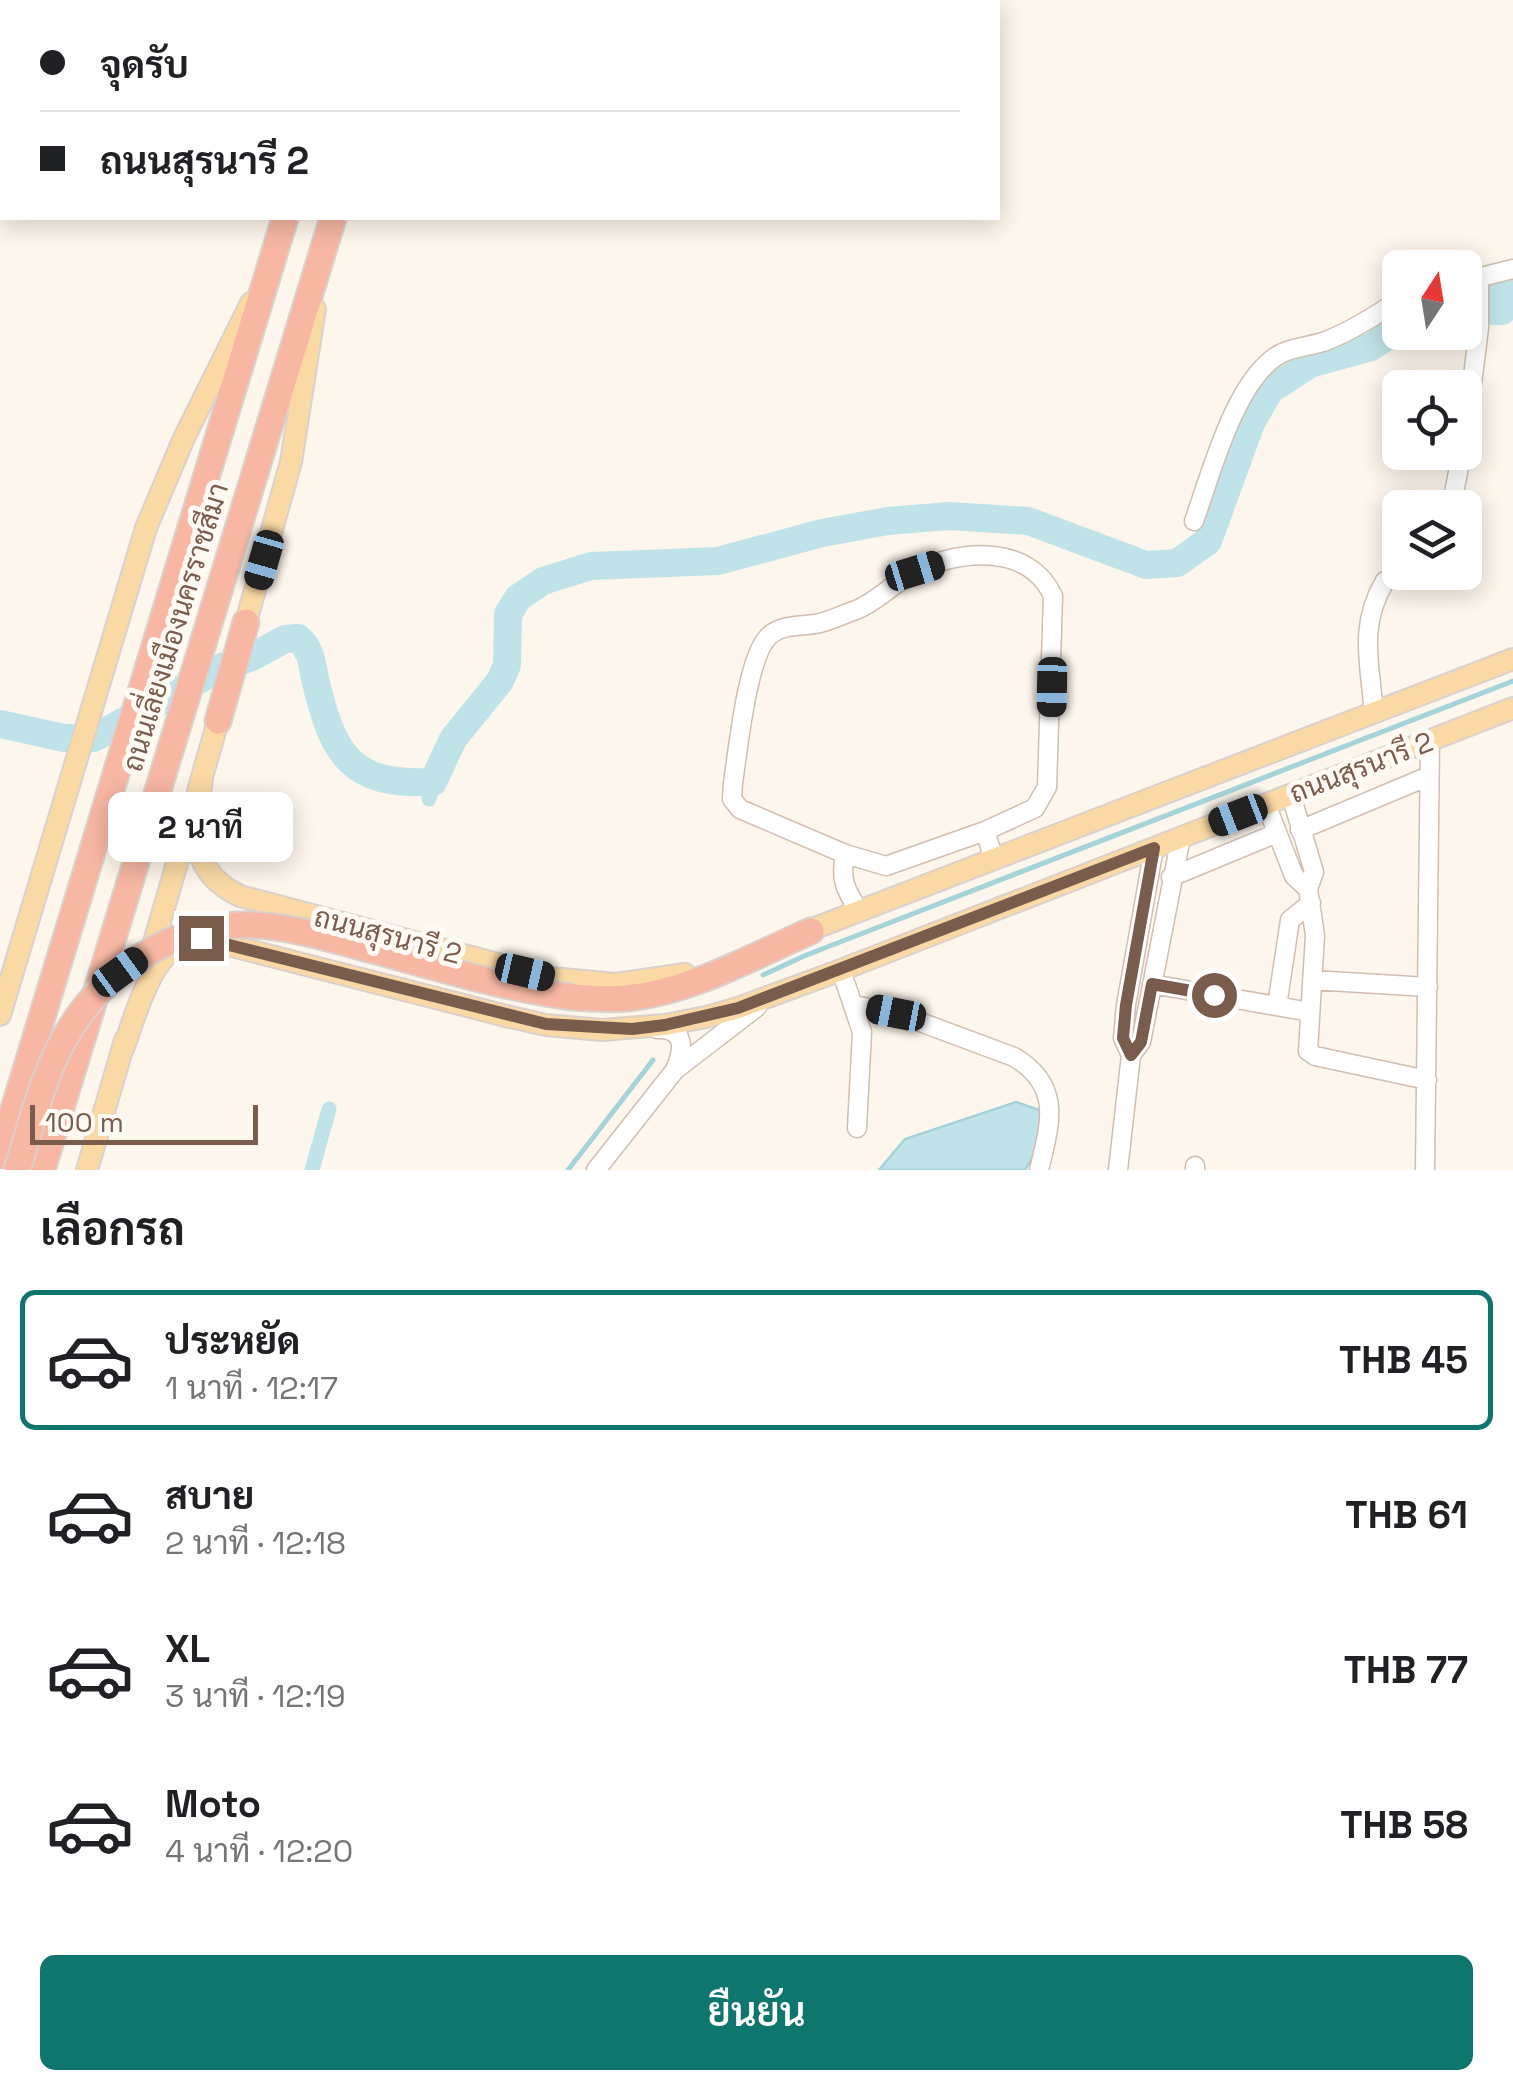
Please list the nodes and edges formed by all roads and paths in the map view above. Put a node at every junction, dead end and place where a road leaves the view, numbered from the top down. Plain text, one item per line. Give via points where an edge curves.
1 (283, 220) edge
2 (333, 220) edge
3 (274, 256) junction
4 (322, 262) junction
5 (1513, 269) edge
6 (1482, 282) edge
7 (1382, 312) edge
8 (1194, 521) dead end
9 (1382, 586) edge
10 (246, 622) joint
11 (1513, 660) edge
12 (1513, 708) edge
13 (1374, 713) junction
14 (218, 721) joint
15 (1430, 740) junction
16 (1430, 776) junction
17 (202, 779) junction
18 (1290, 795) junction
19 (1266, 804) junction
20 (1300, 830) junction
21 (985, 832) junction
22 (1278, 833) junction
23 (1180, 837) junction
24 (1154, 848) junction
25 (845, 854) junction
26 (994, 859) junction
27 (1171, 877) junction
28 (1310, 896) junction
29 (860, 911) junction
30 (811, 930) junction
31 (377, 932) junction
32 (842, 970) junction
33 (365, 978) junction
34 (1312, 980) junction
35 (1152, 984) junction
36 (1428, 987) junction
37 (784, 992) junction
38 (854, 1005) junction
39 (1277, 1006) junction
40 (1310, 1012) junction
41 (0, 1015) edge
42 (632, 1029) junction
43 (123, 1049) junction
44 (1131, 1055) junction
45 (675, 1070) junction
46 (1428, 1080) junction
47 (858, 1128) dead end
48 (0, 1155) edge
49 (18, 1170) edge
50 (42, 1170) edge
51 (87, 1170) edge
52 (596, 1170) edge
53 (1038, 1170) edge
54 (1118, 1170) edge
55 (1425, 1170) edge

1 - 3 highway, ถนนเลี่ยงเมืองนครราชสีมา
2 - 4 highway, ถนนเลี่ยงเมืองนครราชสีมา
3 - 41 main road via 162,484
3 - 48 highway, ถนนเลี่ยงเมืองนครราชสีมา
4 - 10 main road via 291,462
4 - 50 highway, ถนนเลี่ยงเมืองนครราชสีมา
5 - 6 street
7 - 8 street via 1325,342 1282,353 1259,370 1244,389
9 - 13 street via 1366,634
10 - 14 highway
11 - 13 main road, ถนนสุรนารี 2
12 - 15 main road, ถนนสุรนารี 2
13 - 26 main road, ถนนสุรนารี 2
14 - 17 main road
15 - 16 street
15 - 18 main road, ถนนสุรนารี 2
16 - 20 street
16 - 36 street
17 - 31 main road, ถนนสุรนารี 2 via 196,833 212,877 240,896
17 - 43 main road
18 - 19 main road, ถนนสุรนารี 2
18 - 20 street
19 - 22 street
19 - 23 main road, ถนนสุรนารี 2
20 - 28 street via 1314,872
21 - 25 street via 886,866
21 - 25 street via 1035,808 1047,787 1050,752 1053,596 1042,575 1005,555 915,571 861,608 778,630 758,652 732,799 751,815
21 - 26 street
22 - 27 street
22 - 28 street via 1294,876
23 - 24 main road, ถนนสุรนารี 2
23 - 27 street
24 - 32 main road, ถนนสุรนารี 2
24 - 44 street via 1126,1005 1123,1038
25 - 29 street via 843,886
26 - 29 main road, ถนนสุรนารี 2
27 - 35 street
28 - 34 street
28 - 39 street via 1290,920
29 - 30 main road, ถนนสุรนารี 2
30 - 31 main road, ถนนสุรนารี 2 via 698,970 616,984 551,978
30 - 49 highway, bridge via 664,991 628,998 572,997 487,980 286,928 186,934 120,972 76,1018 52,1063
31 - 33 main road via 343,929 326,946 332,963
32 - 37 main road, ถนนสุรนารี 2
32 - 38 street
33 - 42 main road, ถนนสุรนารี 2 via 546,1024
33 - 43 main road, ถนนสุรนารี 2 via 216,940 188,939 154,971
34 - 36 street
34 - 40 street
35 - 39 street
35 - 44 street via 1141,1042
36 - 46 street
37 - 42 main road, ถนนสุรนารี 2 via 706,1017
37 - 45 street
38 - 47 street via 862,1032
38 - 53 street via 896,1013 1030,1066 1049,1100
39 - 40 street
40 - 46 street via 1308,1051 1316,1056
42 - 45 street via 677,1034 683,1049
43 - 51 main road
44 - 54 street
45 - 52 street
46 - 55 street

